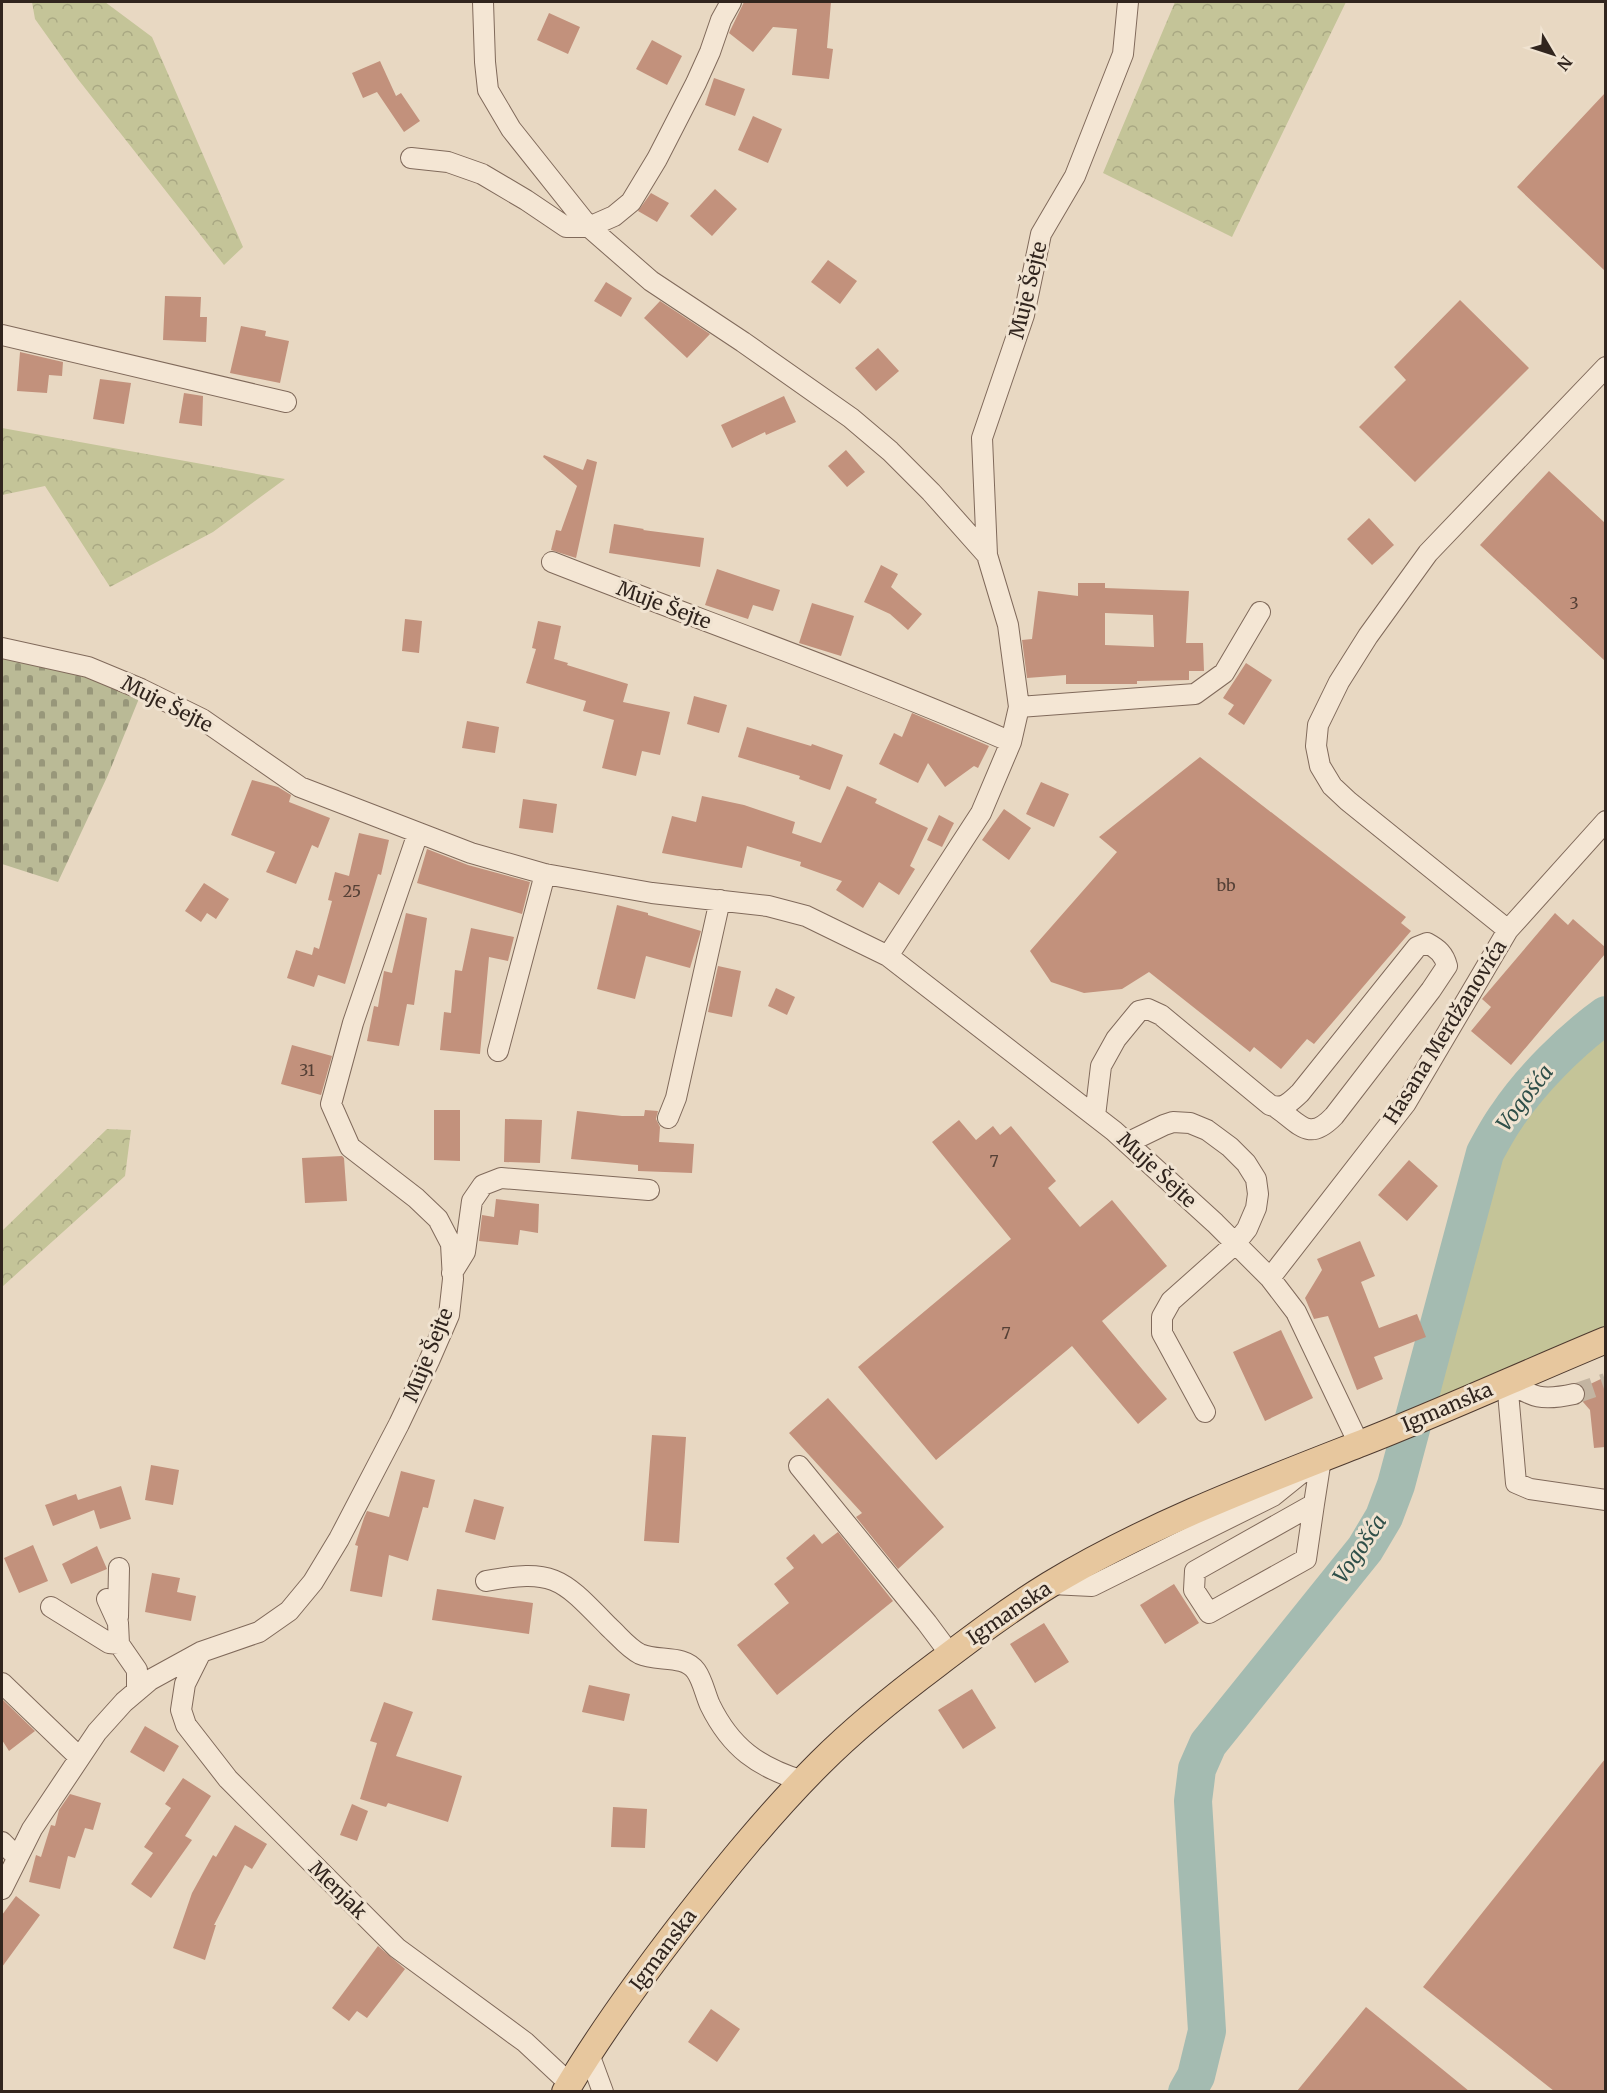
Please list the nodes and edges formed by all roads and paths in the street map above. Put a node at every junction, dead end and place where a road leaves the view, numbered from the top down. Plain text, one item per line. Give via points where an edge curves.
1 (483, 2) edge
2 (731, 2) edge
3 (1128, 2) edge
4 (411, 158) dead end
5 (589, 227) junction
6 (2, 335) edge
7 (1605, 367) edge
8 (286, 402) dead end
9 (987, 555) junction
10 (552, 562) dead end
11 (1260, 612) dead end
12 (2, 648) edge
13 (1019, 706) junction
14 (1011, 742) junction
15 (1605, 822) edge
16 (418, 833) junction
17 (545, 874) junction
18 (720, 900) junction
19 (1508, 930) junction
20 (888, 956) junction
21 (498, 1051) dead end
22 (1277, 1108) junction
23 (1095, 1116) junction
24 (668, 1118) dead end
25 (1127, 1143) junction
26 (649, 1190) dead end
27 (1235, 1244) junction
28 (452, 1273) junction
29 (1270, 1278) junction
30 (1605, 1340) edge
31 (1507, 1381) junction
32 (1574, 1394) tunnel mouth
33 (1205, 1412) dead end
34 (1359, 1444) junction
35 (1321, 1459) junction
36 (800, 1466) dead end
37 (1605, 1500) edge
38 (1314, 1504) junction
39 (119, 1568) dead end
40 (486, 1581) dead end
41 (106, 1599) dead end
42 (51, 1607) dead end
43 (118, 1623) junction
44 (119, 1644) junction
45 (201, 1652) junction
46 (950, 1654) junction
47 (2, 1683) edge
48 (137, 1691) junction
49 (79, 1757) junction
50 (803, 1781) junction
51 (2, 1842) edge
52 (17, 1857) junction
53 (2, 1889) edge
54 (589, 2054) junction
55 (567, 2088) edge
56 (603, 2091) edge

1 - 5 street, Muje Šejte via 488,90 511,129
2 - 5 street via 696,82 643,183 631,202 614,216
3 - 9 street, Muje Šejte via 1123,54 1074,176 1041,234 1024,315 982,438
4 - 5 street via 448,162 473,171 566,227
5 - 9 street, Muje Šejte via 651,281 851,418 931,492
6 - 8 street
7 - 19 street via 1428,553 1368,636 1318,725 1316,746 1320,766 1332,786
9 - 13 street, Muje Šejte via 1008,625
10 - 14 street, Muje Šejte
11 - 13 street via 1224,673 1196,694
12 - 16 street, Muje Šejte via 88,667 141,689 202,719 300,787
13 - 14 street, Muje Šejte
14 - 20 street, Muje Šejte via 981,813
15 - 19 street, Hasana Merdžanovića
16 - 17 street, Muje Šejte
16 - 28 street, Muje Šejte via 353,1023 331,1104 351,1148 438,1219 451,1244
17 - 18 street, Muje Šejte via 652,893
17 - 21 street
18 - 20 street, Muje Šejte via 806,916
18 - 24 street via 676,1098
19 - 29 street, Hasana Merdžanovića via 1406,1103
20 - 23 street, Muje Šejte
22 - 22 street via 1300,1093 1417,947 1427,943 1437,948 1447,966 1334,1116 1314,1131
22 - 23 street via 1161,1015 1148,1009 1139,1011 1101,1066
23 - 25 street, Muje Šejte
25 - 27 street, Muje Šejte
25 - 27 street via 1164,1125 1190,1122 1230,1147 1253,1172 1258,1194 1253,1219
26 - 28 street via 501,1178 483,1185 472,1201 465,1252
27 - 29 street, Muje Šejte
27 - 33 street via 1171,1300 1162,1317 1162,1333
28 - 45 street, Muje Šejte via 449,1315 429,1361 339,1539 313,1582 289,1611 259,1632
29 - 34 street, Muje Šejte via 1296,1312
30 - 31 main road, Igmanska
31 - 32 street via 1531,1396 1556,1398
31 - 34 main road, Igmanska
31 - 37 street via 1516,1483 1530,1489
34 - 35 main road, Igmanska
35 - 38 street
35 - 46 main road, Igmanska via 1138,1537 1051,1584
36 - 46 street
38 - 38 street via 1195,1571 1194,1590 1209,1613 1306,1559
39 - 43 street
40 - 50 street via 518,1575 545,1576 562,1584 641,1654 682,1661 695,1670 722,1726 737,1746 776,1772
41 - 43 street
42 - 44 street via 109,1643
43 - 44 street
44 - 48 street via 137,1670
45 - 48 street, Muje Šejte
45 - 55 street, Menjak via 185,1684 181,1710 186,1725 228,1779 397,1948 525,2042
46 - 50 main road, Igmanska via 892,1698
47 - 49 street
48 - 49 street, Muje Šejte
49 - 52 street, Muje Šejte
50 - 54 main road, Igmanska via 722,1872
51 - 52 street
52 - 53 street, Muje Šejte
54 - 55 main road, Igmanska
54 - 56 street

